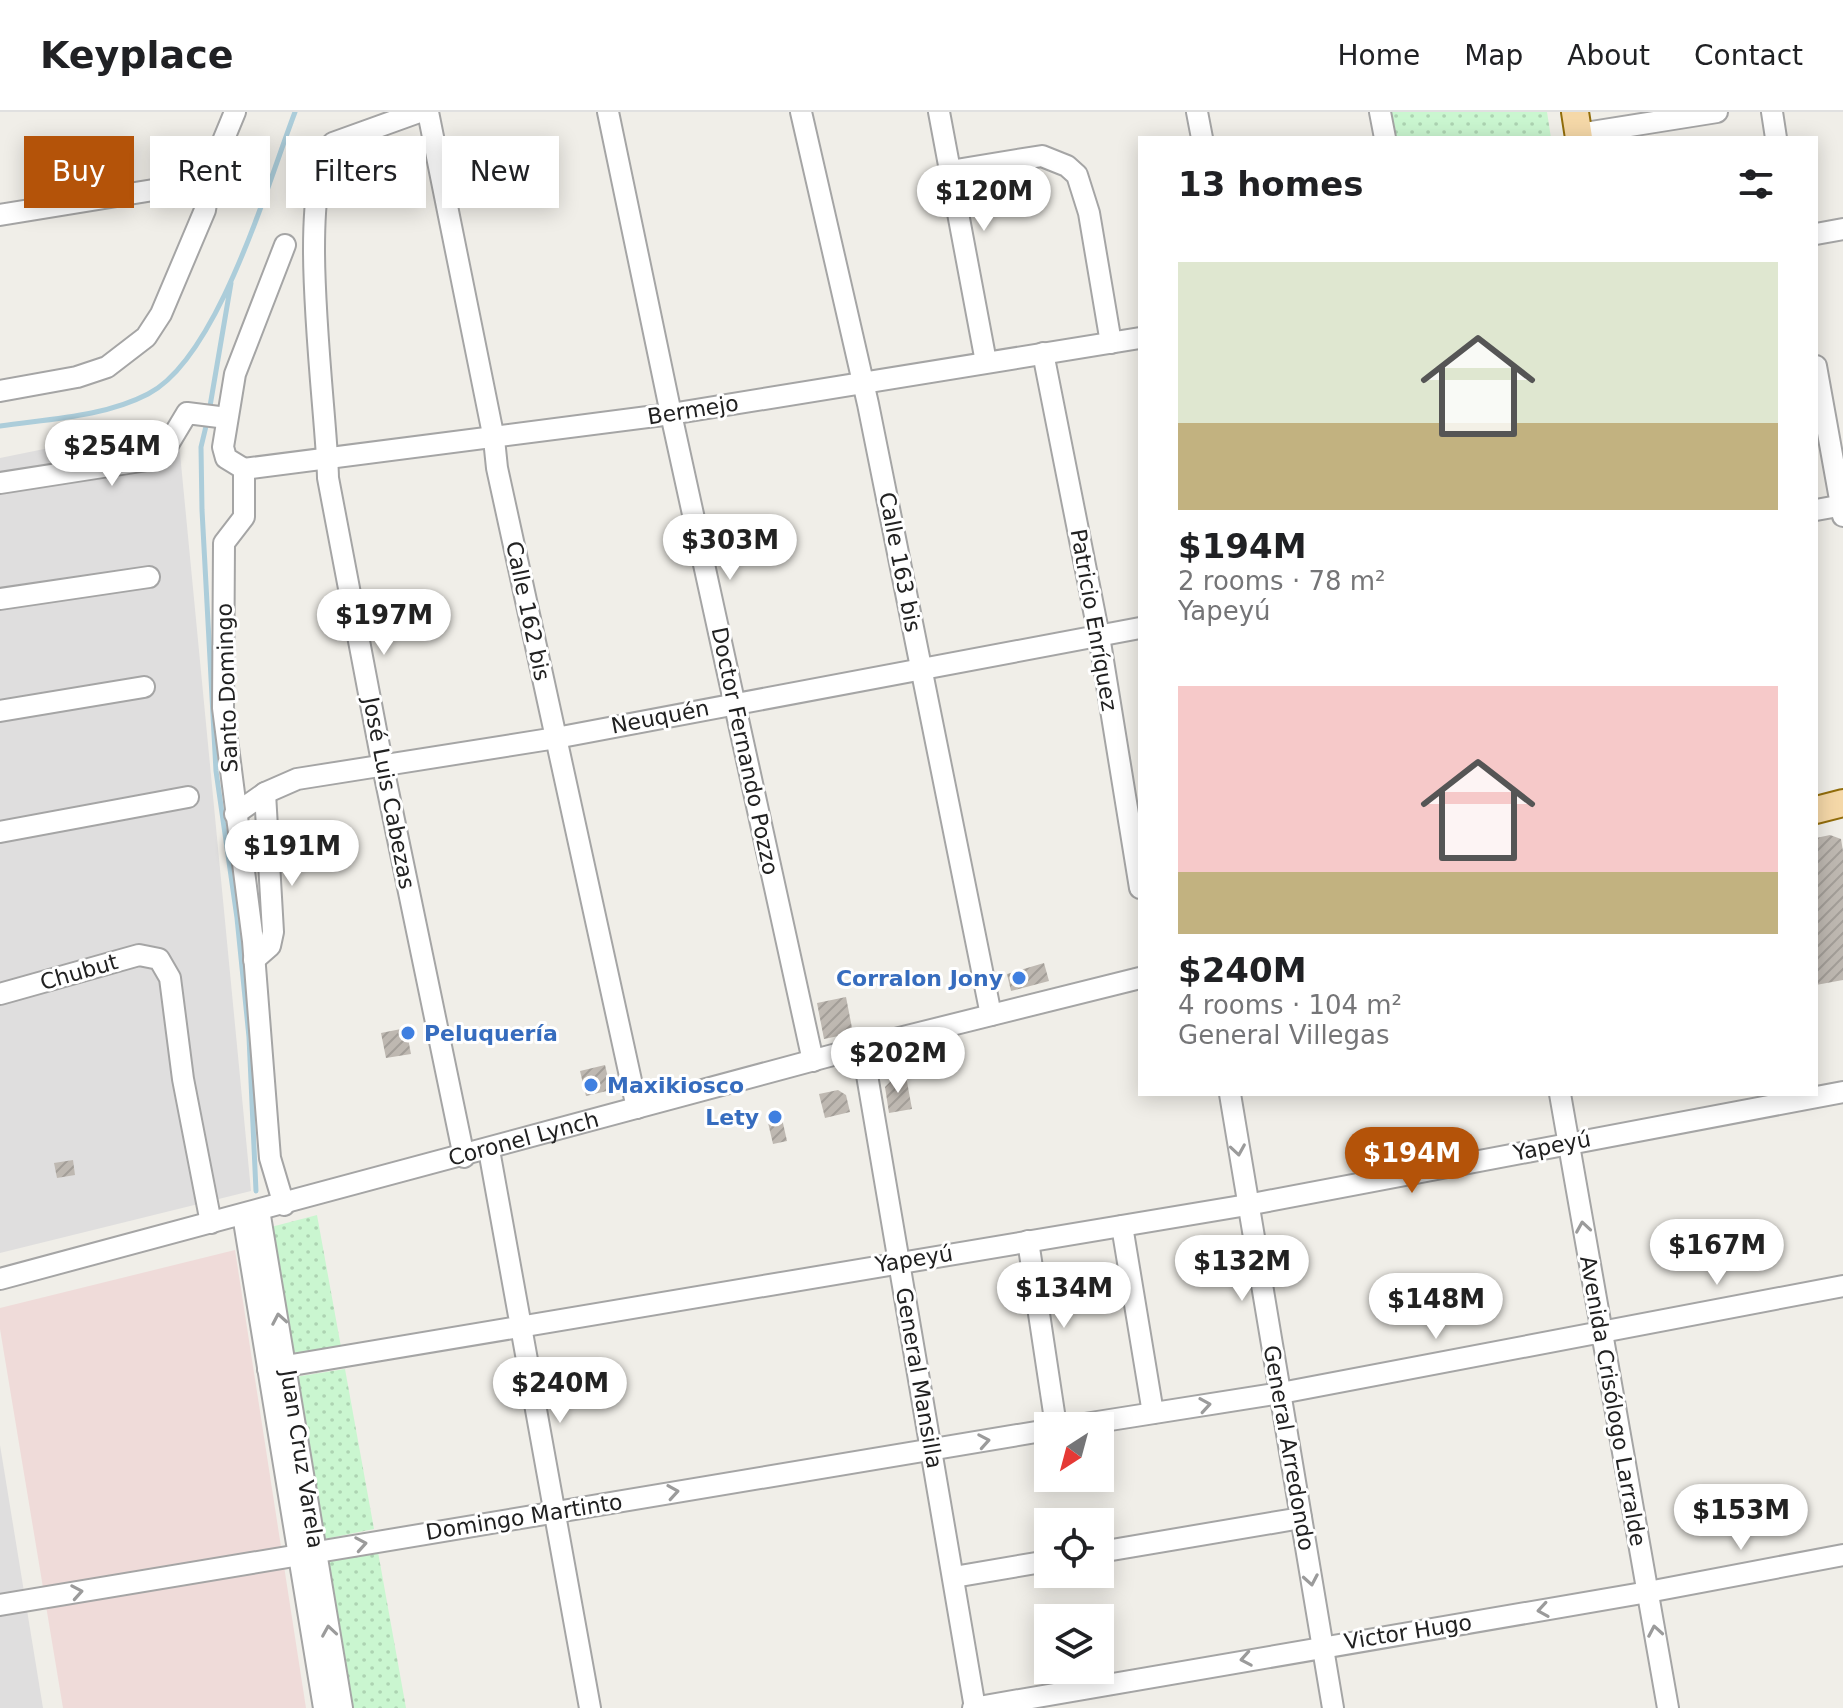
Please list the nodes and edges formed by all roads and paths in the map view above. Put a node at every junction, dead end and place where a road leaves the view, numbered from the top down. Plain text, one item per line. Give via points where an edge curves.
1 (235, 112) edge
2 (419, 112) edge
3 (428, 112) edge
4 (608, 112) edge
5 (801, 112) edge
6 (939, 112) edge
7 (1197, 112) edge
8 (1380, 112) edge
9 (1558, 112) edge
10 (1717, 112) edge
11 (1772, 112) edge
12 (1574, 130) edge
13 (226, 136) edge
14 (1202, 136) edge
15 (1385, 136) edge
16 (1776, 136) edge
17 (950, 171) junction
18 (150, 191) edge
19 (205, 208) edge
20 (0, 215) edge
21 (1843, 229) edge
22 (1818, 234) edge
23 (285, 245) dead end
24 (1138, 338) edge
25 (1111, 343) junction
26 (1043, 353) junction
27 (986, 362) junction
28 (1818, 377) edge
29 (861, 383) junction
30 (0, 391) edge
31 (671, 414) junction
32 (223, 418) junction
33 (494, 439) junction
34 (328, 461) junction
35 (244, 469) junction
36 (0, 483) edge
37 (1842, 509) edge
38 (1818, 510) edge
39 (149, 577) dead end
40 (0, 599) edge
41 (1138, 628) edge
42 (1099, 636) junction
43 (922, 671) junction
44 (144, 687) dead end
45 (734, 702) junction
46 (0, 711) edge
47 (556, 738) junction
48 (383, 767) junction
49 (265, 793) junction
50 (188, 797) dead end
51 (1843, 803) edge
52 (1818, 809) edge
53 (235, 814) junction
54 (0, 832) edge
55 (1138, 876) edge
56 (254, 960) junction
57 (1138, 978) edge
58 (0, 994) edge
59 (991, 1015) junction
60 (859, 1048) junction
61 (813, 1061) junction
62 (1843, 1092) edge
63 (1230, 1096) edge
64 (1560, 1096) edge
65 (637, 1108) junction
66 (1569, 1143) junction
67 (489, 1150) junction
68 (464, 1157) junction
69 (284, 1205) junction
70 (1247, 1205) junction
71 (251, 1213) junction
72 (211, 1223) junction
73 (1122, 1226) junction
74 (1028, 1241) junction
75 (899, 1261) junction
76 (0, 1279) edge
77 (1843, 1286) edge
78 (519, 1327) junction
79 (1599, 1332) junction
80 (278, 1368) junction
81 (1281, 1393) junction
82 (1054, 1412) edge
83 (1153, 1413) junction
84 (1114, 1419) edge
85 (1034, 1432) edge
86 (930, 1451) junction
87 (554, 1511) junction
88 (1301, 1518) junction
89 (1114, 1550) edge
90 (308, 1553) junction
91 (1843, 1555) edge
92 (1034, 1563) edge
93 (954, 1577) junction
94 (1648, 1592) junction
95 (0, 1605) edge
96 (1322, 1645) junction
97 (324, 1708) edge
98 (342, 1708) edge
99 (590, 1708) edge
100 (974, 1708) edge
101 (1333, 1708) edge
102 (1668, 1708) edge

1 - 13 street
2 - 34 street, José Luis Cabezas via 333,143 323,154 313,271
3 - 33 street, Calle 162 bis
4 - 31 street, Doctor Fernando Pozzo
5 - 29 street, Calle 163 bis
6 - 17 street
7 - 14 street
8 - 15 street
9 - 12 main road
10 - 12 street
11 - 16 street
17 - 25 street via 1042,156 1077,175 1087,202
17 - 27 street
18 - 20 street
19 - 30 street via 161,314 146,337 107,367
21 - 22 street
23 - 32 street
24 - 25 street, Bermejo
25 - 26 street, Bermejo
26 - 27 street, Bermejo
26 - 42 street, Patricio Enríquez
27 - 29 street, Bermejo
28 - 37 street
29 - 31 street, Bermejo
29 - 43 street, Calle 163 bis
31 - 33 street, Bermejo
31 - 45 street, Doctor Fernando Pozzo
32 - 35 street via 226,458
32 - 36 street via 187,413 160,458
33 - 34 street, Bermejo
33 - 47 street, Calle 162 bis
34 - 35 street, Bermejo
34 - 48 street, José Luis Cabezas
35 - 53 street, Santo Domingo via 244,517 224,543 223,708
37 - 38 street
39 - 40 street
41 - 42 street, Neuquén
42 - 43 street, Neuquén
42 - 55 street, Patricio Enríquez
43 - 45 street, Neuquén
43 - 59 street, Calle 163 bis
44 - 46 street
45 - 47 street, Neuquén
45 - 61 street, Doctor Fernando Pozzo
47 - 48 street, Neuquén
47 - 65 street, Calle 162 bis
48 - 49 street, Neuquén via 297,779
48 - 68 street, José Luis Cabezas
49 - 53 street, Neuquén
49 - 56 street via 273,932 270,946
50 - 54 street
51 - 52 main road
53 - 56 street, Santo Domingo
56 - 69 street, Santo Domingo via 270,1158
57 - 59 street, Coronel Lynch
58 - 72 street, Chubut via 139,955 159,959 170,978
59 - 60 street, Coronel Lynch
60 - 61 street, Coronel Lynch
60 - 75 street, General Mansilla
61 - 65 street, Coronel Lynch
62 - 66 street, Yapeyú
63 -> 70 street, General Arredondo
64 - 66 street, Avenida Crisólogo Larralde
65 - 67 street, Coronel Lynch
66 - 70 street, Yapeyú
79 -> 66 street, Avenida Crisólogo Larralde
67 - 68 street, Coronel Lynch
67 - 78 street
68 - 69 street, Coronel Lynch
69 - 71 street, Coronel Lynch
70 - 73 street, Yapeyú
70 - 81 street, General Arredondo
71 - 72 street, Coronel Lynch
71 - 80 street, Juan Cruz Varela
72 - 76 street, Coronel Lynch
73 - 74 street, Yapeyú
73 - 83 street
74 - 75 street, Yapeyú
74 - 82 street
75 - 78 street, Yapeyú
75 - 86 street, General Mansilla
77 - 79 street
78 - 80 street, Yapeyú
78 - 87 street
79 - 81 street
79 - 94 street, Avenida Crisólogo Larralde
80 - 90 street, Juan Cruz Varela
83 -> 81 street
81 - 88 street, General Arredondo
83 - 84 street
86 -> 85 street, Domingo Martinto
87 -> 86 street, Domingo Martinto
86 - 93 street, General Mansilla
90 -> 87 street, Domingo Martinto
87 - 99 street
88 - 89 street
88 -> 96 street, General Arredondo
95 -> 90 street, Domingo Martinto
90 - 97 street
98 -> 90 street, Juan Cruz Varela
91 - 94 street, Victor Hugo
92 - 93 street
93 - 100 street, General Mansilla
94 -> 96 street, Victor Hugo
102 -> 94 street, Avenida Crisólogo Larralde
96 -> 100 street, Victor Hugo
96 - 101 street, General Arredondo

